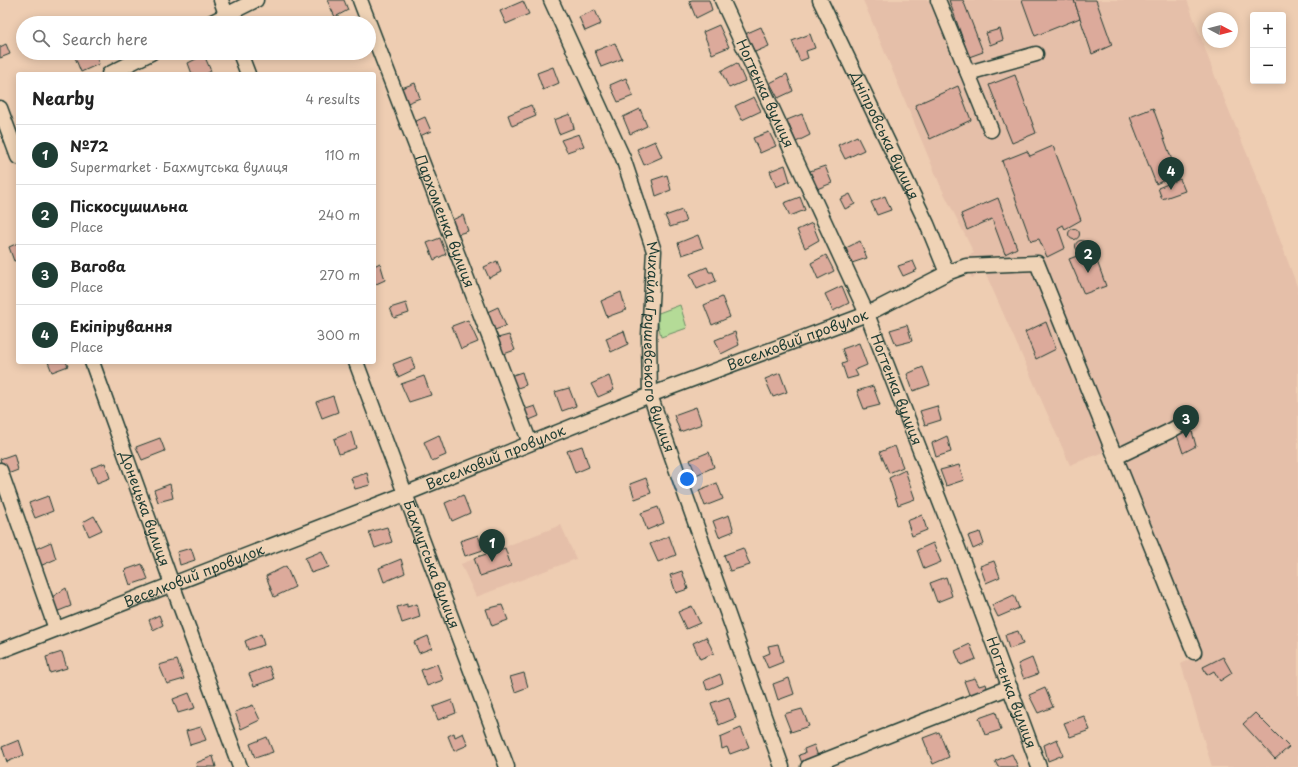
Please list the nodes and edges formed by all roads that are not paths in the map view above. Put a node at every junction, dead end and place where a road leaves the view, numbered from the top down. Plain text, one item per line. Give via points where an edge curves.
1 (220, 0) edge
2 (256, 0) edge
3 (360, 0) edge
4 (551, 0) edge
5 (722, 0) edge
6 (820, 0) edge
7 (938, 0) edge
8 (226, 16) edge
9 (232, 16) edge
10 (366, 16) edge
11 (376, 42) edge
12 (1036, 54) dead end
13 (137, 60) edge
14 (243, 60) edge
15 (113, 72) edge
16 (247, 72) edge
17 (968, 73) junction
18 (0, 108) edge
19 (8, 125) edge
20 (992, 130) dead end
21 (16, 151) edge
22 (947, 273) junction
23 (867, 314) junction
24 (93, 364) edge
25 (357, 364) edge
26 (650, 395) junction
27 (1191, 418) dead end
28 (530, 443) junction
29 (1116, 457) junction
30 (0, 470) edge
31 (405, 494) junction
32 (172, 584) junction
33 (56, 629) junction
34 (0, 651) edge
35 (1194, 652) dead end
36 (1010, 687) junction
37 (240, 767) edge
38 (507, 767) edge
39 (782, 767) edge
40 (808, 767) edge
41 (1039, 767) edge

1 - 8 street
2 - 9 street
3 - 10 street, Пархоменка вулиця
4 - 26 street, Михайла Грушевського вулиця via 623,158 654,251 649,336
5 - 23 street, Ногтенка вулиця
6 - 22 street, Дніпровська вулиця via 927,224
7 - 17 street
11 - 28 street, Пархоменка вулиця
12 - 17 street
13 - 15 street
14 - 16 street
17 - 20 street
18 - 19 street
19 - 21 street
22 - 23 street, Веселковий провулок
22 - 29 street, Веселковий провулок via 966,266 1037,263
23 - 26 street, Веселковий провулок
23 - 36 street, Ногтенка вулиця
24 - 32 street, Донецька вулиця
25 - 31 street, Бахмутська вулиця
26 - 28 street, Веселковий провулок
26 - 39 street, Михайла Грушевського вулиця
27 - 29 street
28 - 31 street, Веселковий провулок
29 - 35 street
30 - 33 street
31 - 32 street, Веселковий провулок
31 - 38 street, Бахмутська вулиця
32 - 33 street, Веселковий провулок
32 - 37 street, Донецька вулиця
33 - 34 street, Веселковий провулок
36 - 40 street
36 - 41 street, Ногтенка вулиця

